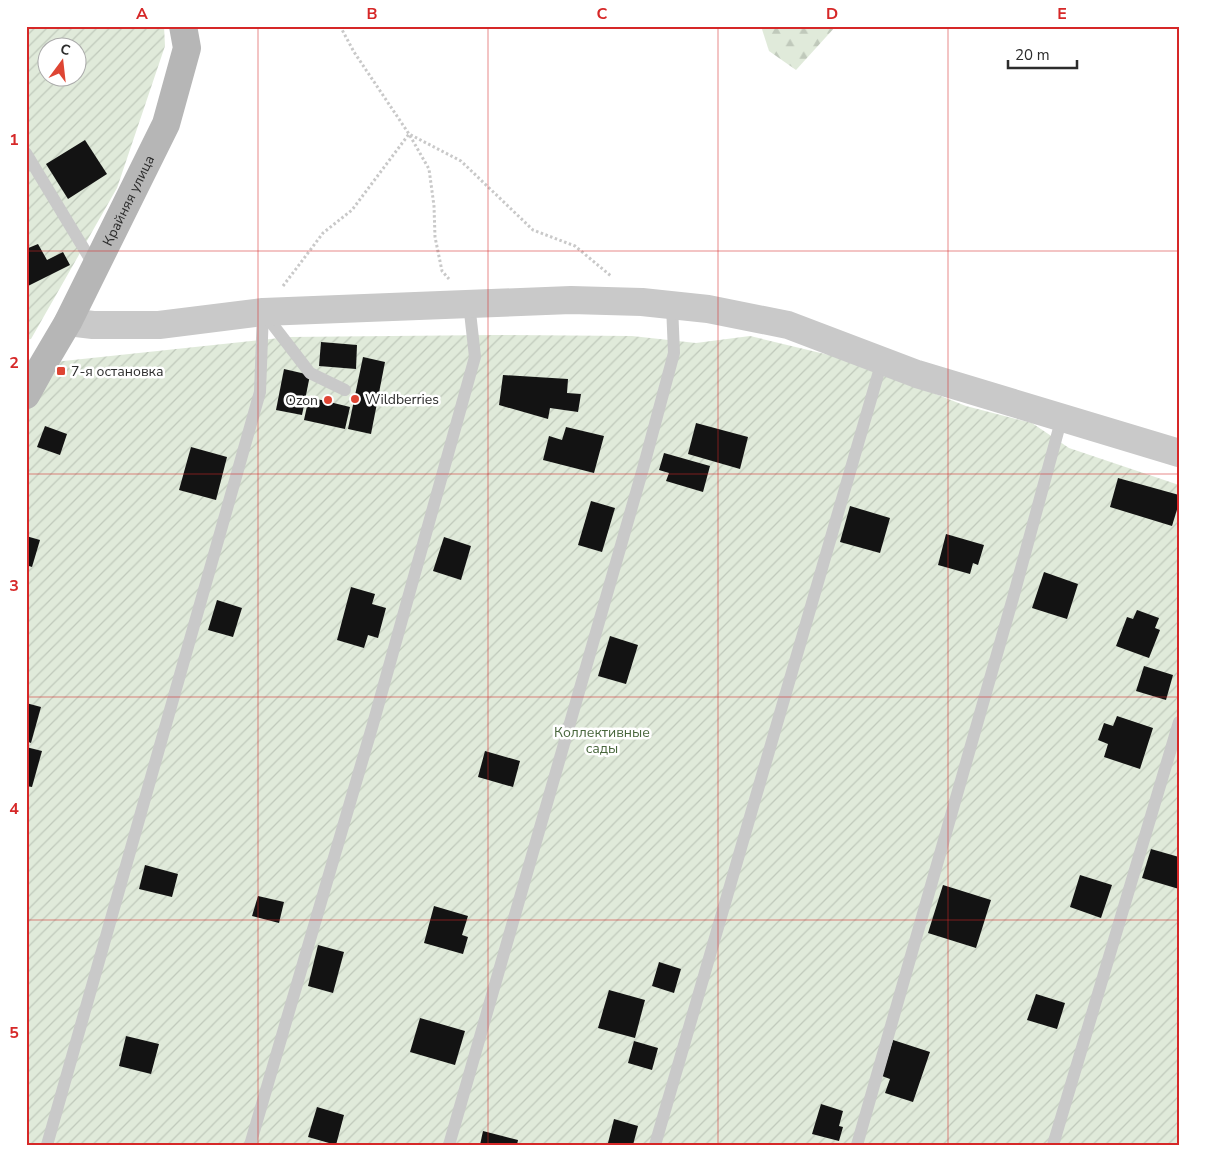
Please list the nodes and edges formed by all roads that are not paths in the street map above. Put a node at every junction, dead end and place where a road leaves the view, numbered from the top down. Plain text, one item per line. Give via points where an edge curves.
1 (183, 26) edge
2 (26, 154) edge
3 (95, 268) junction
4 (470, 303) junction
5 (672, 305) junction
6 (263, 312) junction
7 (68, 322) junction
8 (882, 361) junction
9 (34, 365) edge
10 (345, 390) dead end
11 (26, 395) edge
12 (1062, 417) junction
13 (1179, 453) edge
14 (1179, 722) edge
15 (47, 1145) edge
16 (250, 1145) edge
17 (449, 1145) edge
18 (655, 1145) edge
19 (857, 1145) edge
20 (1053, 1145) edge

1 - 3 main road, Крайняя улица via 187,48 166,124
2 - 3 lane
3 - 7 main road, Крайняя улица
4 - 5 street via 571,300
4 - 6 street
4 - 16 lane via 475,357 373,724
5 - 8 street via 788,324
5 - 17 lane via 674,353
6 - 7 street via 159,325
6 - 10 lane via 310,373
6 - 15 lane via 260,392
7 - 9 main road, Крайняя улица
8 - 12 street
8 - 18 lane
9 - 11 main road, Крайняя улица
12 - 13 street
12 - 19 lane via 1014,598
14 - 20 lane

